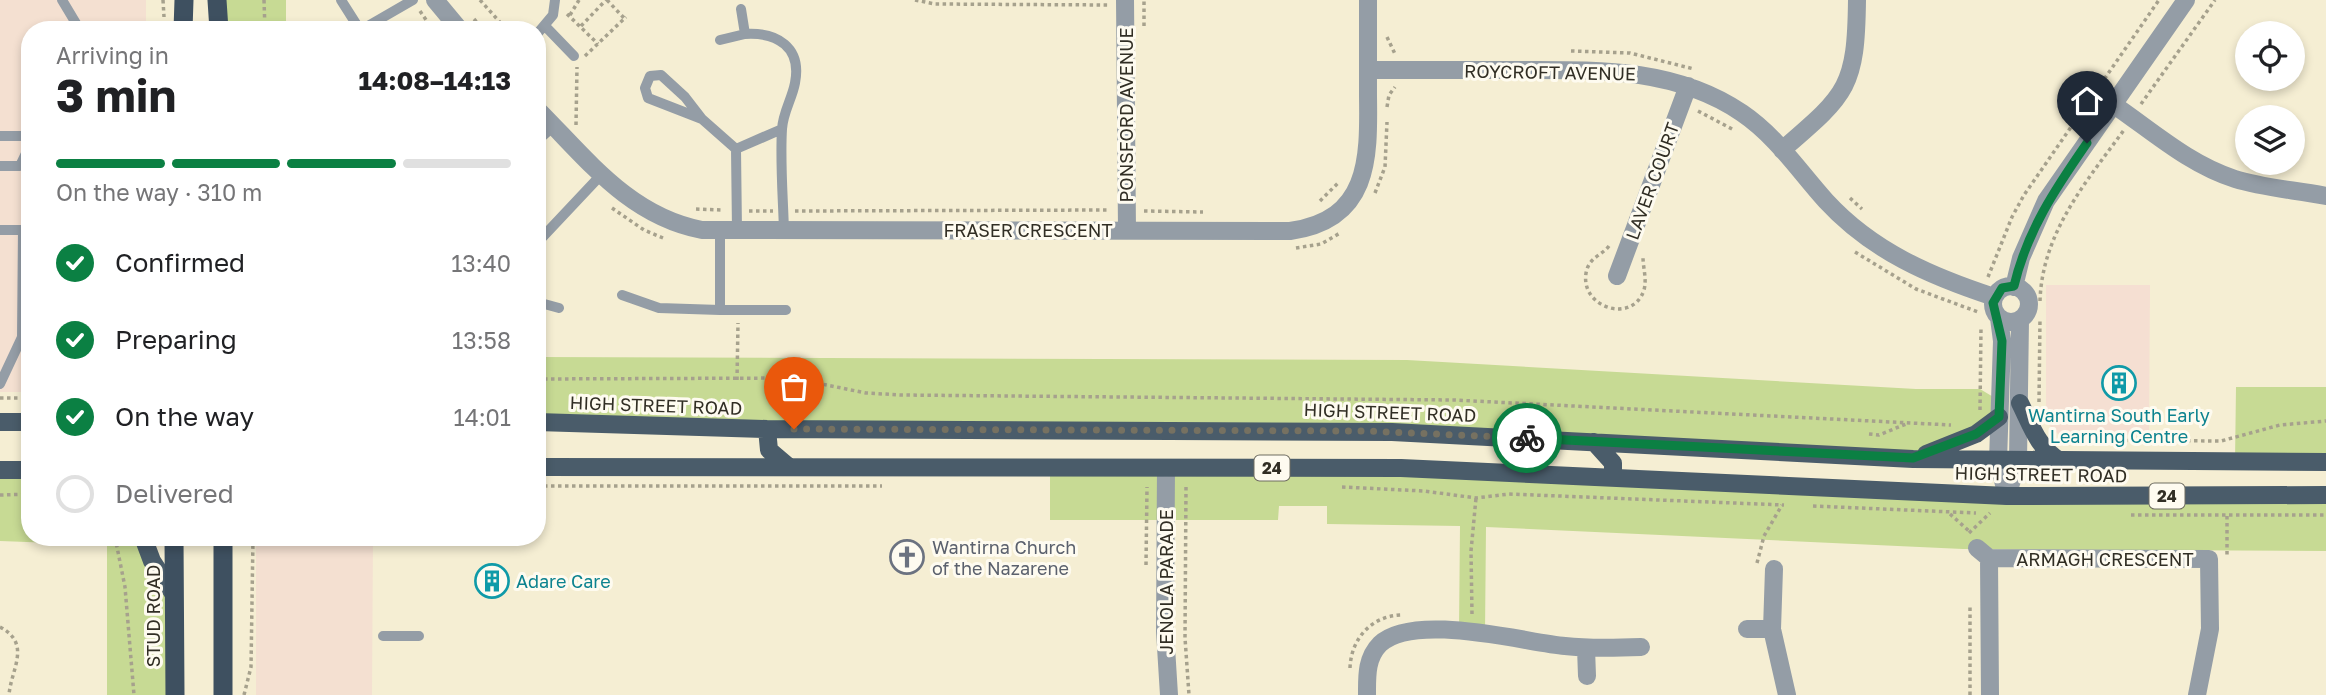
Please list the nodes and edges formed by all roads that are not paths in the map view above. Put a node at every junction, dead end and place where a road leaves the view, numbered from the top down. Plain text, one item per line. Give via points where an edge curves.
1 (62, 0) edge
2 (184, 0) edge
3 (218, 0) edge
4 (341, 0) edge
5 (435, 0) edge
6 (1368, 0) edge
7 (1857, 0) edge
8 (2186, 0) edge
9 (1116, 2) edge
10 (415, 3) edge
11 (555, 5) edge
12 (741, 9) dead end
13 (74, 21) edge
14 (183, 21) edge
15 (219, 21) edge
16 (354, 21) edge
17 (378, 21) edge
18 (452, 21) edge
19 (546, 24) edge
20 (546, 27) edge
21 (745, 34) junction
22 (720, 40) dead end
23 (574, 56) dead end
24 (1368, 70) junction
25 (1688, 86) junction
26 (2114, 105) junction
27 (546, 107) edge
28 (702, 118) junction
29 (560, 120) junction
30 (782, 128) junction
31 (546, 133) edge
32 (0, 136) edge
33 (21, 136) edge
34 (736, 149) junction
35 (1782, 150) junction
36 (21, 164) edge
37 (0, 166) edge
38 (601, 174) junction
39 (2326, 196) edge
40 (0, 230) edge
41 (21, 230) edge
42 (1127, 230) junction
43 (728, 231) junction
44 (784, 231) junction
45 (546, 233) edge
46 (1617, 276) dead end
47 (2014, 286) junction
48 (1987, 294) junction
49 (622, 295) dead end
50 (546, 304) edge
51 (559, 308) dead end
52 (720, 310) junction
53 (786, 310) dead end
54 (1987, 319) junction
55 (2020, 320) junction
56 (21, 339) edge
57 (0, 384) edge
58 (2020, 402) junction
59 (1999, 417) junction
60 (0, 422) edge
61 (21, 422) edge
62 (546, 422) edge
63 (767, 429) junction
64 (1594, 442) junction
65 (1913, 458) junction
66 (1998, 461) junction
67 (2018, 461) junction
68 (2060, 461) junction
69 (2326, 462) edge
70 (546, 467) edge
71 (789, 467) junction
72 (1166, 468) junction
73 (0, 470) edge
74 (21, 470) edge
75 (1612, 477) junction
76 (2326, 495) edge
77 (2007, 496) junction
78 (147, 546) edge
79 (174, 546) edge
80 (223, 546) edge
81 (1774, 569) dead end
82 (173, 593) junction
83 (1747, 629) dead end
84 (1772, 629) junction
85 (383, 636) dead end
86 (419, 636) dead end
87 (1641, 647) dead end
88 (1586, 648) junction
89 (1587, 676) dead end
90 (175, 695) edge
91 (223, 695) edge
92 (1169, 695) edge
93 (1367, 695) edge
94 (1787, 695) edge
95 (1990, 695) edge
96 (2197, 695) edge

1 - 13 lane
2 - 14 highway
3 - 15 highway
4 - 16 lane
5 - 18 street
6 - 24 street, FRASER CRESCENT
7 - 35 street via 1855,53 1844,88 1829,109
8 - 26 street
9 - 42 street, PONSFORD AVENUE
10 - 17 lane
11 - 19 lane
12 - 21 lane
20 - 23 lane
21 - 22 lane
21 - 30 lane via 784,41 795,57 795,83
24 - 25 street, ROYCROFT AVENUE via 1630,72
24 - 42 street, FRASER CRESCENT via 1369,147 1364,176 1348,203 1324,221 1290,230
25 - 35 street, ROYCROFT AVENUE via 1740,112
25 - 46 street, LAVER COURT
26 - 39 street via 2218,173
26 - 47 street via 2046,201
27 - 29 street, FRASER CRESCENT
28 - 28 lane via 648,98 645,88 650,76 661,75
28 - 34 lane
29 - 31 lane
29 - 38 street, FRASER CRESCENT
30 - 34 lane
30 - 44 lane
32 - 33 lane
34 - 43 lane
35 - 48 street, ROYCROFT AVENUE via 1842,218 1880,247 1946,282
36 - 37 lane
38 - 43 street, FRASER CRESCENT via 631,201 657,216 687,227
38 - 45 lane
40 - 41 lane
42 - 44 street, FRASER CRESCENT
43 - 44 street, FRASER CRESCENT
43 - 52 lane
47 - 48 street
47 - 55 street via 2028,298 2028,310
48 - 54 street via 1993,309
49 - 52 lane via 659,308
50 - 51 lane
52 - 53 lane
54 - 55 street
54 - 59 street via 2002,341
55 - 58 street
56 - 57 lane
58 - 67 street
58 - 68 main road via 2038,441
59 - 65 main road via 1976,434
59 - 66 street
60 - 61 main road
62 - 63 main road, HIGH STREET ROAD / 24
63 - 64 main road, HIGH STREET ROAD / 24 via 1392,432
63 - 71 main road via 769,450
64 - 65 main road, HIGH STREET ROAD / 24
64 - 75 main road via 1612,463
65 - 66 main road, HIGH STREET ROAD / 24
66 - 67 main road, HIGH STREET ROAD / 24
66 - 77 street
67 - 68 main road, HIGH STREET ROAD / 24
67 - 77 street
68 - 69 main road, HIGH STREET ROAD / 24
70 - 71 main road, HIGH STREET ROAD / 24
71 - 72 main road, HIGH STREET ROAD / 24
72 - 75 main road, HIGH STREET ROAD / 24 via 1414,468
72 - 92 street, JENOLA PARADE
73 - 74 main road
75 - 77 main road, HIGH STREET ROAD / 24
76 - 77 main road, HIGH STREET ROAD / 24
78 - 82 main road
79 - 82 highway, STUD ROAD
80 - 91 highway
81 - 84 street
82 - 90 highway, STUD ROAD
83 - 84 street
84 - 94 street
85 - 86 lane
87 - 88 street
88 - 89 street
88 - 93 street via 1485,632 1406,632 1376,650 1368,663
95 - 96 street, ARMAGH CRESCENT via 1983,553 2209,559 2210,629

